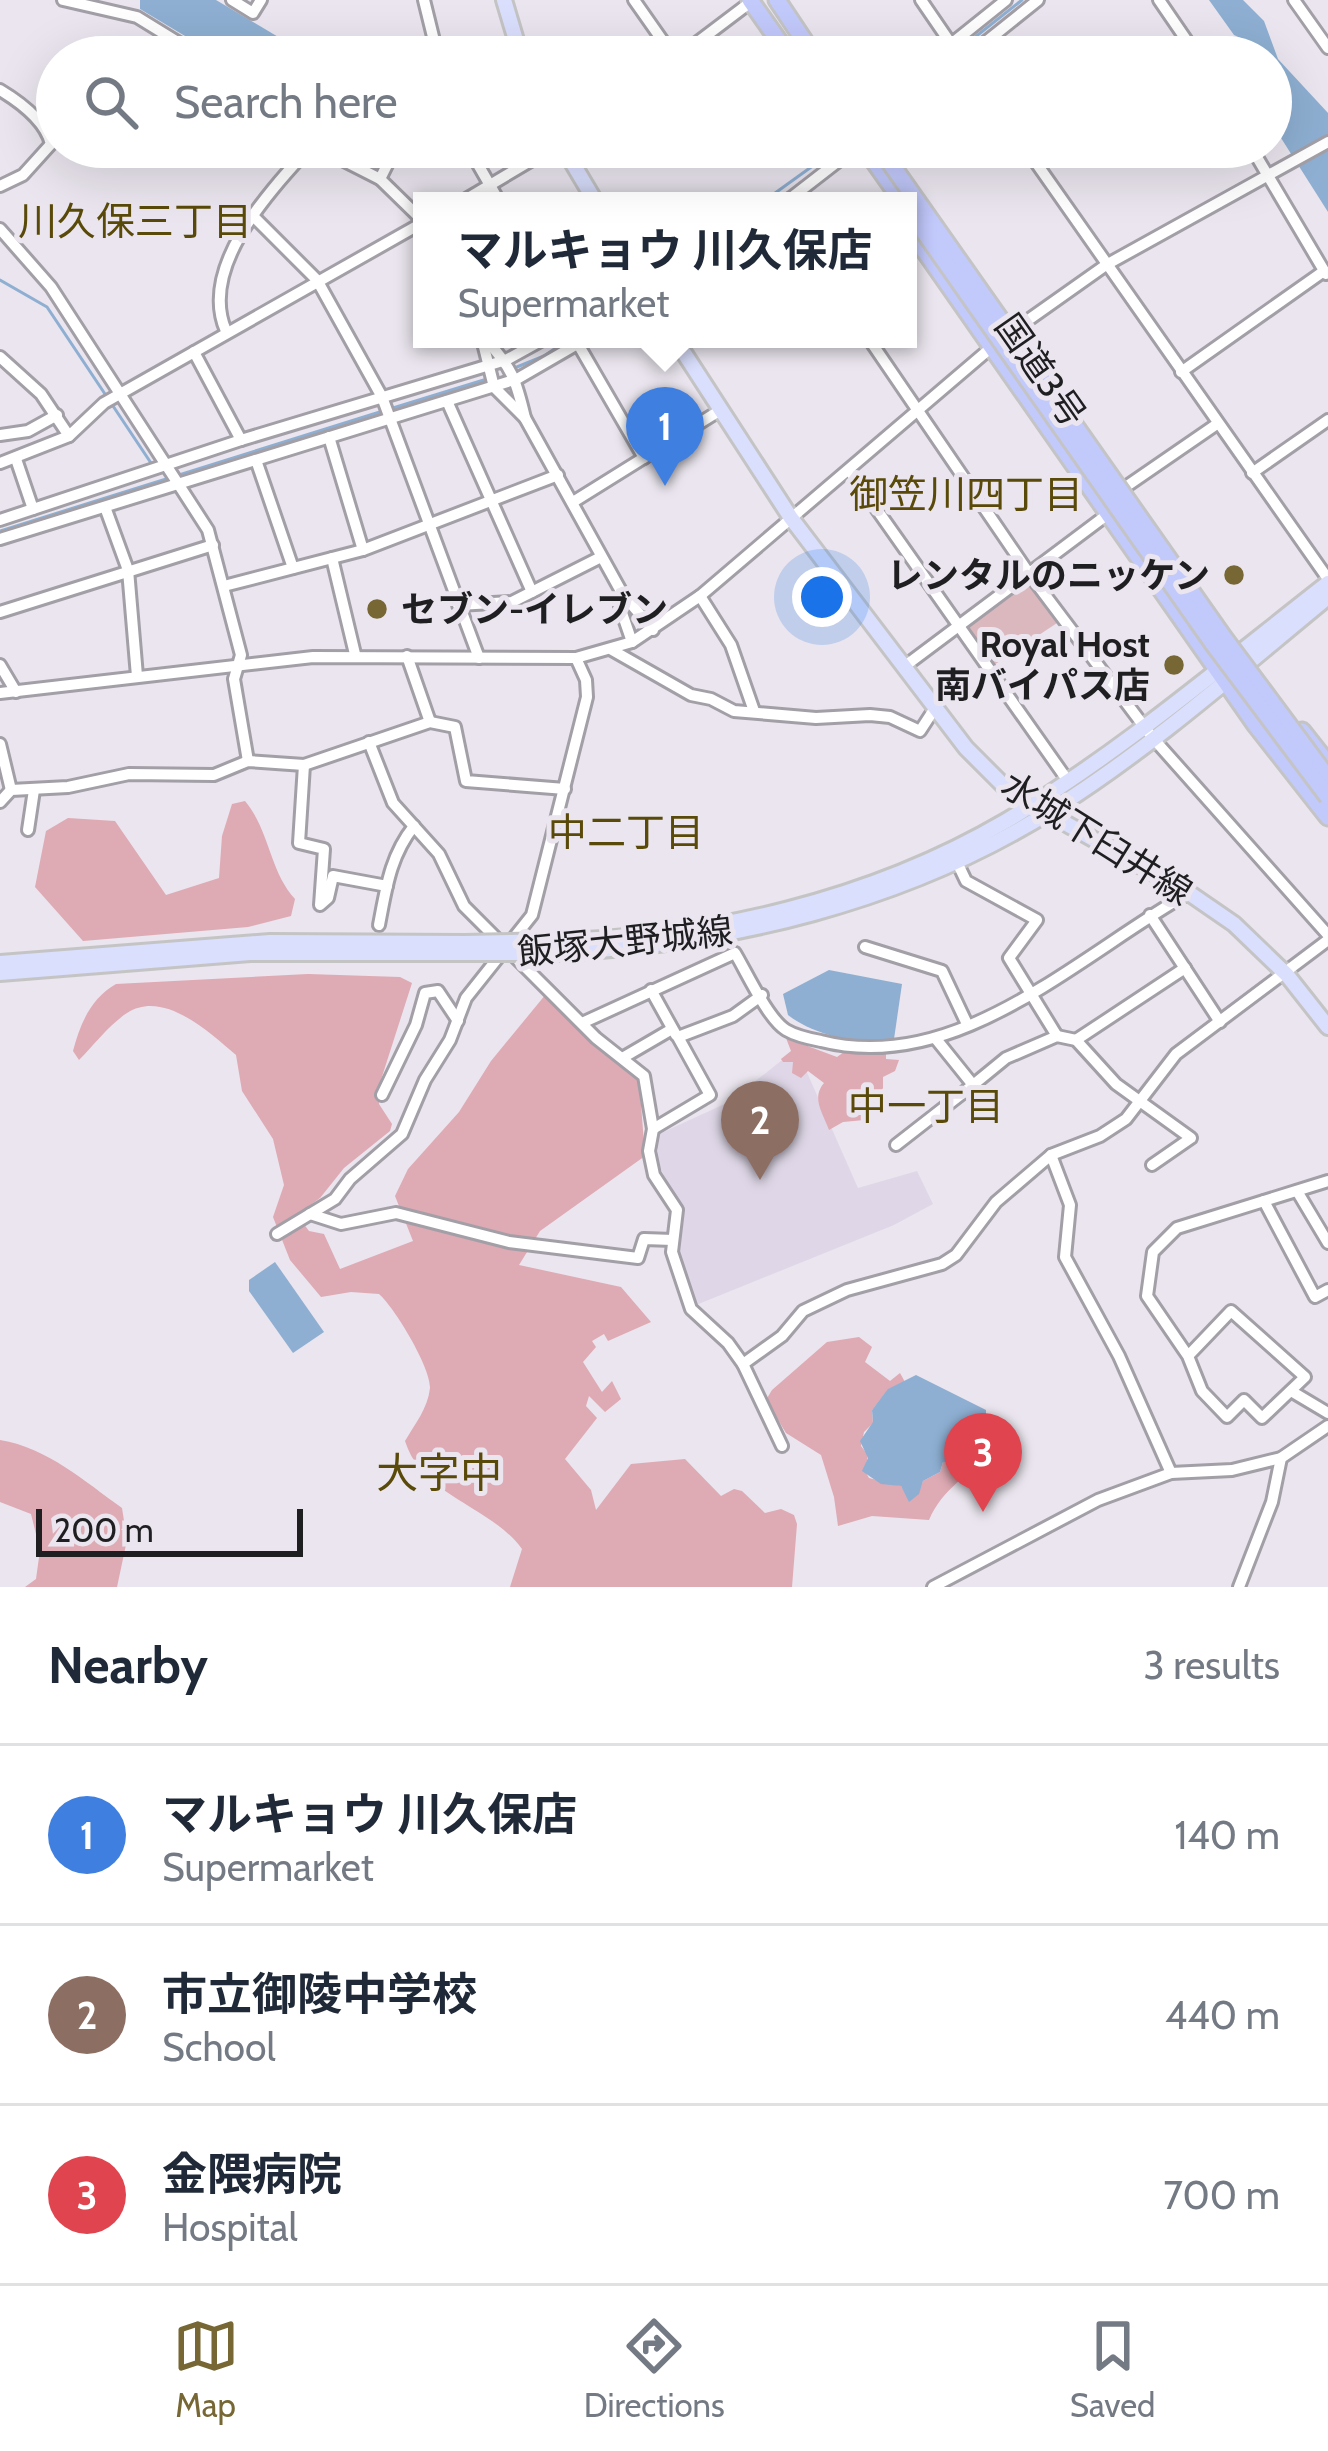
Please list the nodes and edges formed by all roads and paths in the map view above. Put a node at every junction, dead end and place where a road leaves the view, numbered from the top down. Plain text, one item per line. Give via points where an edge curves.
1 (63, 0) edge
2 (232, 0) edge
3 (260, 0) edge
4 (424, 0) edge
5 (504, 0) edge
6 (634, 0) edge
7 (754, 0) edge
8 (777, 0) edge
9 (786, 0) edge
10 (921, 0) edge
11 (1006, 0) edge
12 (1038, 0) edge
13 (1159, 0) edge
14 (1294, 0) edge
15 (168, 36) edge
16 (433, 36) edge
17 (512, 36) edge
18 (661, 36) edge
19 (705, 36) edge
20 (777, 36) edge
21 (783, 36) edge
22 (801, 36) edge
23 (810, 36) edge
24 (946, 36) edge
25 (961, 36) edge
26 (991, 36) edge
27 (1185, 36) edge
28 (1328, 48) edge
29 (0, 90) edge
30 (36, 119) edge
31 (1328, 142) edge
32 (36, 161) edge
33 (1292, 163) edge
34 (292, 168) edge
35 (357, 168) edge
36 (386, 168) edge
37 (481, 168) edge
38 (519, 168) edge
39 (831, 168) edge
40 (874, 168) edge
41 (1042, 168) edge
42 (1267, 168) edge
43 (1282, 168) edge
44 (1272, 174) junction
45 (380, 179) junction
46 (491, 185) junction
47 (0, 186) edge
48 (479, 192) edge
49 (494, 192) edge
50 (799, 192) edge
51 (894, 192) edge
52 (917, 196) edge
53 (917, 197) edge
54 (413, 213) edge
55 (254, 217) junction
56 (917, 222) edge
57 (413, 227) edge
58 (0, 229) edge
59 (917, 240) edge
60 (1106, 265) junction
61 (1326, 274) edge
62 (317, 280) junction
63 (1013, 330) junction
64 (226, 331) junction
65 (485, 348) edge
66 (492, 348) edge
67 (528, 348) edge
68 (571, 348) edge
69 (585, 348) edge
70 (680, 348) edge
71 (875, 348) edge
72 (991, 348) junction
73 (194, 352) junction
74 (0, 357) edge
75 (506, 361) junction
76 (488, 366) junction
77 (1181, 372) junction
78 (517, 379) junction
79 (494, 387) junction
80 (113, 398) junction
81 (382, 399) junction
82 (447, 401) junction
83 (919, 411) junction
84 (718, 412) junction
85 (57, 415) junction
86 (388, 418) junction
87 (525, 418) junction
88 (1328, 420) edge
89 (1217, 424) junction
90 (0, 435) edge
91 (69, 436) junction
92 (328, 437) junction
93 (241, 440) junction
94 (644, 458) junction
95 (16, 459) junction
96 (256, 460) junction
97 (0, 464) edge
98 (169, 467) junction
99 (850, 470) junction
100 (1252, 473) junction
101 (558, 475) junction
102 (180, 484) junction
103 (1124, 488) junction
104 (493, 502) junction
105 (573, 502) junction
106 (105, 507) junction
107 (34, 509) junction
108 (1108, 514) junction
109 (791, 518) junction
110 (0, 520) edge
111 (429, 527) junction
112 (0, 538) edge
113 (213, 545) junction
114 (363, 550) junction
115 (602, 557) junction
116 (332, 558) junction
117 (293, 568) junction
118 (128, 570) junction
119 (1030, 575) junction
120 (1328, 580) edge
121 (224, 586) junction
122 (532, 592) junction
123 (622, 593) junction
124 (700, 596) junction
125 (1328, 598) edge
126 (458, 605) junction
127 (0, 612) edge
128 (958, 626) junction
129 (653, 630) junction
130 (632, 642) junction
131 (612, 650) junction
132 (355, 654) junction
133 (407, 656) junction
134 (1245, 656) junction
135 (479, 658) junction
136 (576, 658) junction
137 (238, 664) junction
138 (0, 665) edge
139 (905, 666) junction
140 (1222, 674) junction
141 (137, 676) junction
142 (16, 692) junction
143 (0, 694) edge
144 (935, 708) junction
145 (754, 711) junction
146 (430, 722) junction
147 (1148, 731) junction
148 (369, 742) junction
149 (0, 744) edge
150 (248, 761) junction
151 (1328, 764) edge
152 (304, 765) junction
153 (1328, 778) edge
154 (1068, 781) junction
155 (565, 789) junction
156 (11, 790) junction
157 (34, 790) junction
158 (1328, 797) edge
159 (0, 802) edge
160 (1033, 803) junction
161 (1050, 812) junction
162 (1328, 818) edge
163 (414, 826) junction
164 (28, 830) dead end
165 (956, 860) junction
166 (387, 886) junction
167 (1189, 892) junction
168 (1150, 915) junction
169 (379, 926) dead end
170 (1328, 938) edge
171 (553, 947) junction
172 (866, 947) dead end
173 (465, 948) junction
174 (508, 950) junction
175 (0, 963) edge
176 (1185, 968) junction
177 (0, 974) edge
178 (1286, 975) junction
179 (651, 990) junction
180 (762, 995) junction
181 (1031, 995) junction
182 (458, 1021) junction
183 (1220, 1022) junction
184 (582, 1023) junction
185 (968, 1024) junction
186 (1328, 1027) edge
187 (675, 1033) junction
188 (1057, 1036) junction
189 (936, 1039) junction
190 (1076, 1040) junction
191 (624, 1057) junction
192 (973, 1085) junction
193 (382, 1094) dead end
194 (1140, 1103) junction
195 (653, 1129) junction
196 (896, 1145) dead end
197 (1051, 1155) junction
198 (1152, 1165) dead end
199 (1328, 1181) edge
200 (1298, 1191) junction
201 (1264, 1201) junction
202 (310, 1214) junction
203 (278, 1234) dead end
204 (673, 1240) junction
205 (1328, 1244) edge
206 (1328, 1290) edge
207 (1188, 1356) junction
208 (743, 1364) junction
209 (1291, 1391) junction
210 (1328, 1413) edge
211 (1328, 1426) edge
212 (782, 1446) dead end
213 (1281, 1458) junction
214 (1171, 1472) junction
215 (933, 1587) edge
216 (1239, 1587) edge

1 - 15 street via 137,17
2 - 3 street via 253,13
4 - 16 street
5 - 17 main road
6 - 18 street
7 - 19 street
7 - 20 highway
7 - 21 highway
8 - 22 highway
9 - 23 highway
10 - 24 street
11 - 25 street
12 - 26 street
13 - 27 street
14 - 28 street
29 - 30 street
31 - 33 street
32 - 47 street
34 - 55 street
35 - 45 street
36 - 45 street
37 - 46 street
38 - 46 street
39 - 50 street
40 - 51 highway
41 - 60 street
42 - 44 street
43 - 44 street
44 - 60 street
44 - 61 street
45 - 54 street
46 - 48 street
46 - 49 street
52 - 63 highway, 国道3号
53 - 153 highway, bridge
55 - 62 street
55 - 64 street via 225,266
56 - 158 highway, bridge
57 - 62 street
58 - 80 street via 51,287
59 - 72 highway, 国道3号
60 - 63 street
60 - 77 street
61 - 77 street
62 - 64 street
62 - 81 street
63 - 72 street
63 - 103 highway, 国道3号
64 - 73 street
65 - 76 street
66 - 75 street
67 - 75 street
68 - 78 street
69 - 94 street
70 - 84 main road, 水城下臼井線
71 - 83 street
72 - 83 street
72 - 108 highway, 国道3号
73 - 80 street
73 - 93 street
74 - 85 street
75 - 76 street
75 - 78 street
76 - 79 street
76 - 81 street
77 - 89 street
78 - 79 street
78 - 87 street
79 - 82 street
79 - 87 street
80 - 91 street
80 - 98 street
81 - 86 street
81 - 93 street
82 - 86 street
82 - 104 street
83 - 99 street
83 - 119 street
84 - 94 street
84 - 109 main road, 水城下臼井線
85 - 90 street
85 - 91 street
86 - 92 street
86 - 111 street
87 - 101 street
88 - 100 street
89 - 100 street
89 - 103 street
91 - 95 street
92 - 96 street
92 - 114 street
93 - 98 street
94 - 105 street
95 - 97 street
95 - 107 street
96 - 102 street
96 - 117 street
98 - 102 street
98 - 107 street
99 - 109 street
99 - 128 street
100 - 120 street
101 - 104 street
101 - 105 street
102 - 106 street
102 - 113 street
103 - 134 highway, 国道3号
104 - 111 street
104 - 122 street
105 - 115 street
106 - 112 street
106 - 118 street
107 - 110 street
108 - 119 street
108 - 140 highway, 国道3号
109 - 124 street
109 - 139 main road, 水城下臼井線
111 - 114 street
111 - 126 street
113 - 118 street
113 - 121 street
114 - 116 street
115 - 122 street
115 - 123 street
116 - 117 street
116 - 132 street
117 - 121 street
118 - 127 street
118 - 141 street
119 - 128 street
119 - 147 street
120 - 134 main road
121 - 137 street
122 - 126 street via 512,602
123 - 129 street
123 - 130 street
124 - 129 street
124 - 145 street via 730,645
125 - 134 main road
126 - 135 street
128 - 139 street
128 - 154 street
129 - 130 street
130 - 131 street
131 - 136 street
131 - 145 street via 691,695
132 - 133 street
132 - 137 street
133 - 135 street
133 - 146 street
134 - 140 main road, 飯塚大野城線
134 - 151 highway, 国道3号
135 - 136 street
136 - 155 street via 587,697
137 - 141 street
137 - 150 street
138 - 142 street
139 - 144 main road, 水城下臼井線
140 - 147 main road, 飯塚大野城線
140 - 162 highway, 国道3号
141 - 142 street
142 - 143 street
144 - 145 street via 920,731 890,717
144 - 160 main road, 水城下臼井線 via 1010,791
146 - 148 street
146 - 155 street via 455,727 466,781
147 - 154 main road, 飯塚大野城線
147 - 161 main road, 飯塚大野城線
147 - 170 street
148 - 152 street
148 - 163 street via 393,803
149 - 156 street
150 - 152 street
150 - 157 street via 214,776 129,773
152 - 166 street via 299,843 324,849 320,905 333,875
154 - 160 main road, 飯塚大野城線
155 - 174 street via 532,915
156 - 157 street
156 - 159 street
157 - 164 street
160 - 161 main road, 水城下臼井線
160 - 171 main road, 飯塚大野城線 via 958,846 829,897 712,926
161 - 165 main road, 飯塚大野城線
161 - 167 main road, 水城下臼井線
163 - 166 street via 399,844
163 - 174 street via 439,854 464,906
165 - 171 main road, 飯塚大野城線 via 762,927 652,946
165 - 181 street via 966,880 1037,920 1009,958
166 - 169 street
167 - 168 street
167 - 178 main road, 水城下臼井線
168 - 176 street
168 - 181 street
170 - 178 street
171 - 173 main road, 飯塚大野城線, bridge
172 - 185 street via 942,971
173 - 175 main road, 飯塚大野城線 via 270,942
173 - 177 main road, 飯塚大野城線 via 250,953
174 - 182 street via 466,998
174 - 184 street
176 - 183 street
176 - 190 street
178 - 183 street
178 - 186 main road, 水城下臼井線
179 - 180 street via 735,953
179 - 184 street
179 - 187 street
180 - 187 street via 733,1016
180 - 189 street via 784,1029 843,1047
181 - 185 street
181 - 188 street
182 - 193 street via 438,991 425,993
182 - 202 street via 402,1134
183 - 194 street via 1176,1054
184 - 191 street
185 - 189 street
187 - 191 street
187 - 195 street via 710,1095
188 - 190 street
188 - 192 street via 1006,1058
189 - 192 street
190 - 194 street
191 - 195 street via 644,1076
192 - 196 street
194 - 197 street via 1100,1136
194 - 198 street via 1190,1138
195 - 204 street via 654,1175 676,1210
197 - 208 street via 996,1202 956,1255 813,1305
197 - 214 street via 1070,1205 1065,1257
199 - 200 street
200 - 201 street
200 - 205 street
201 - 206 street via 1316,1298
201 - 207 street via 1177,1228 1154,1252 1147,1296
202 - 203 street
202 - 204 street via 341,1224 396,1213 509,1243 638,1258 644,1239
204 - 208 street via 692,1309
207 - 209 street via 1202,1391 1227,1417 1244,1400 1262,1418
207 - 209 street via 1231,1311 1305,1377
208 - 212 street
209 - 210 street
211 - 213 street
213 - 214 street
213 - 216 street
214 - 215 street via 1099,1500

